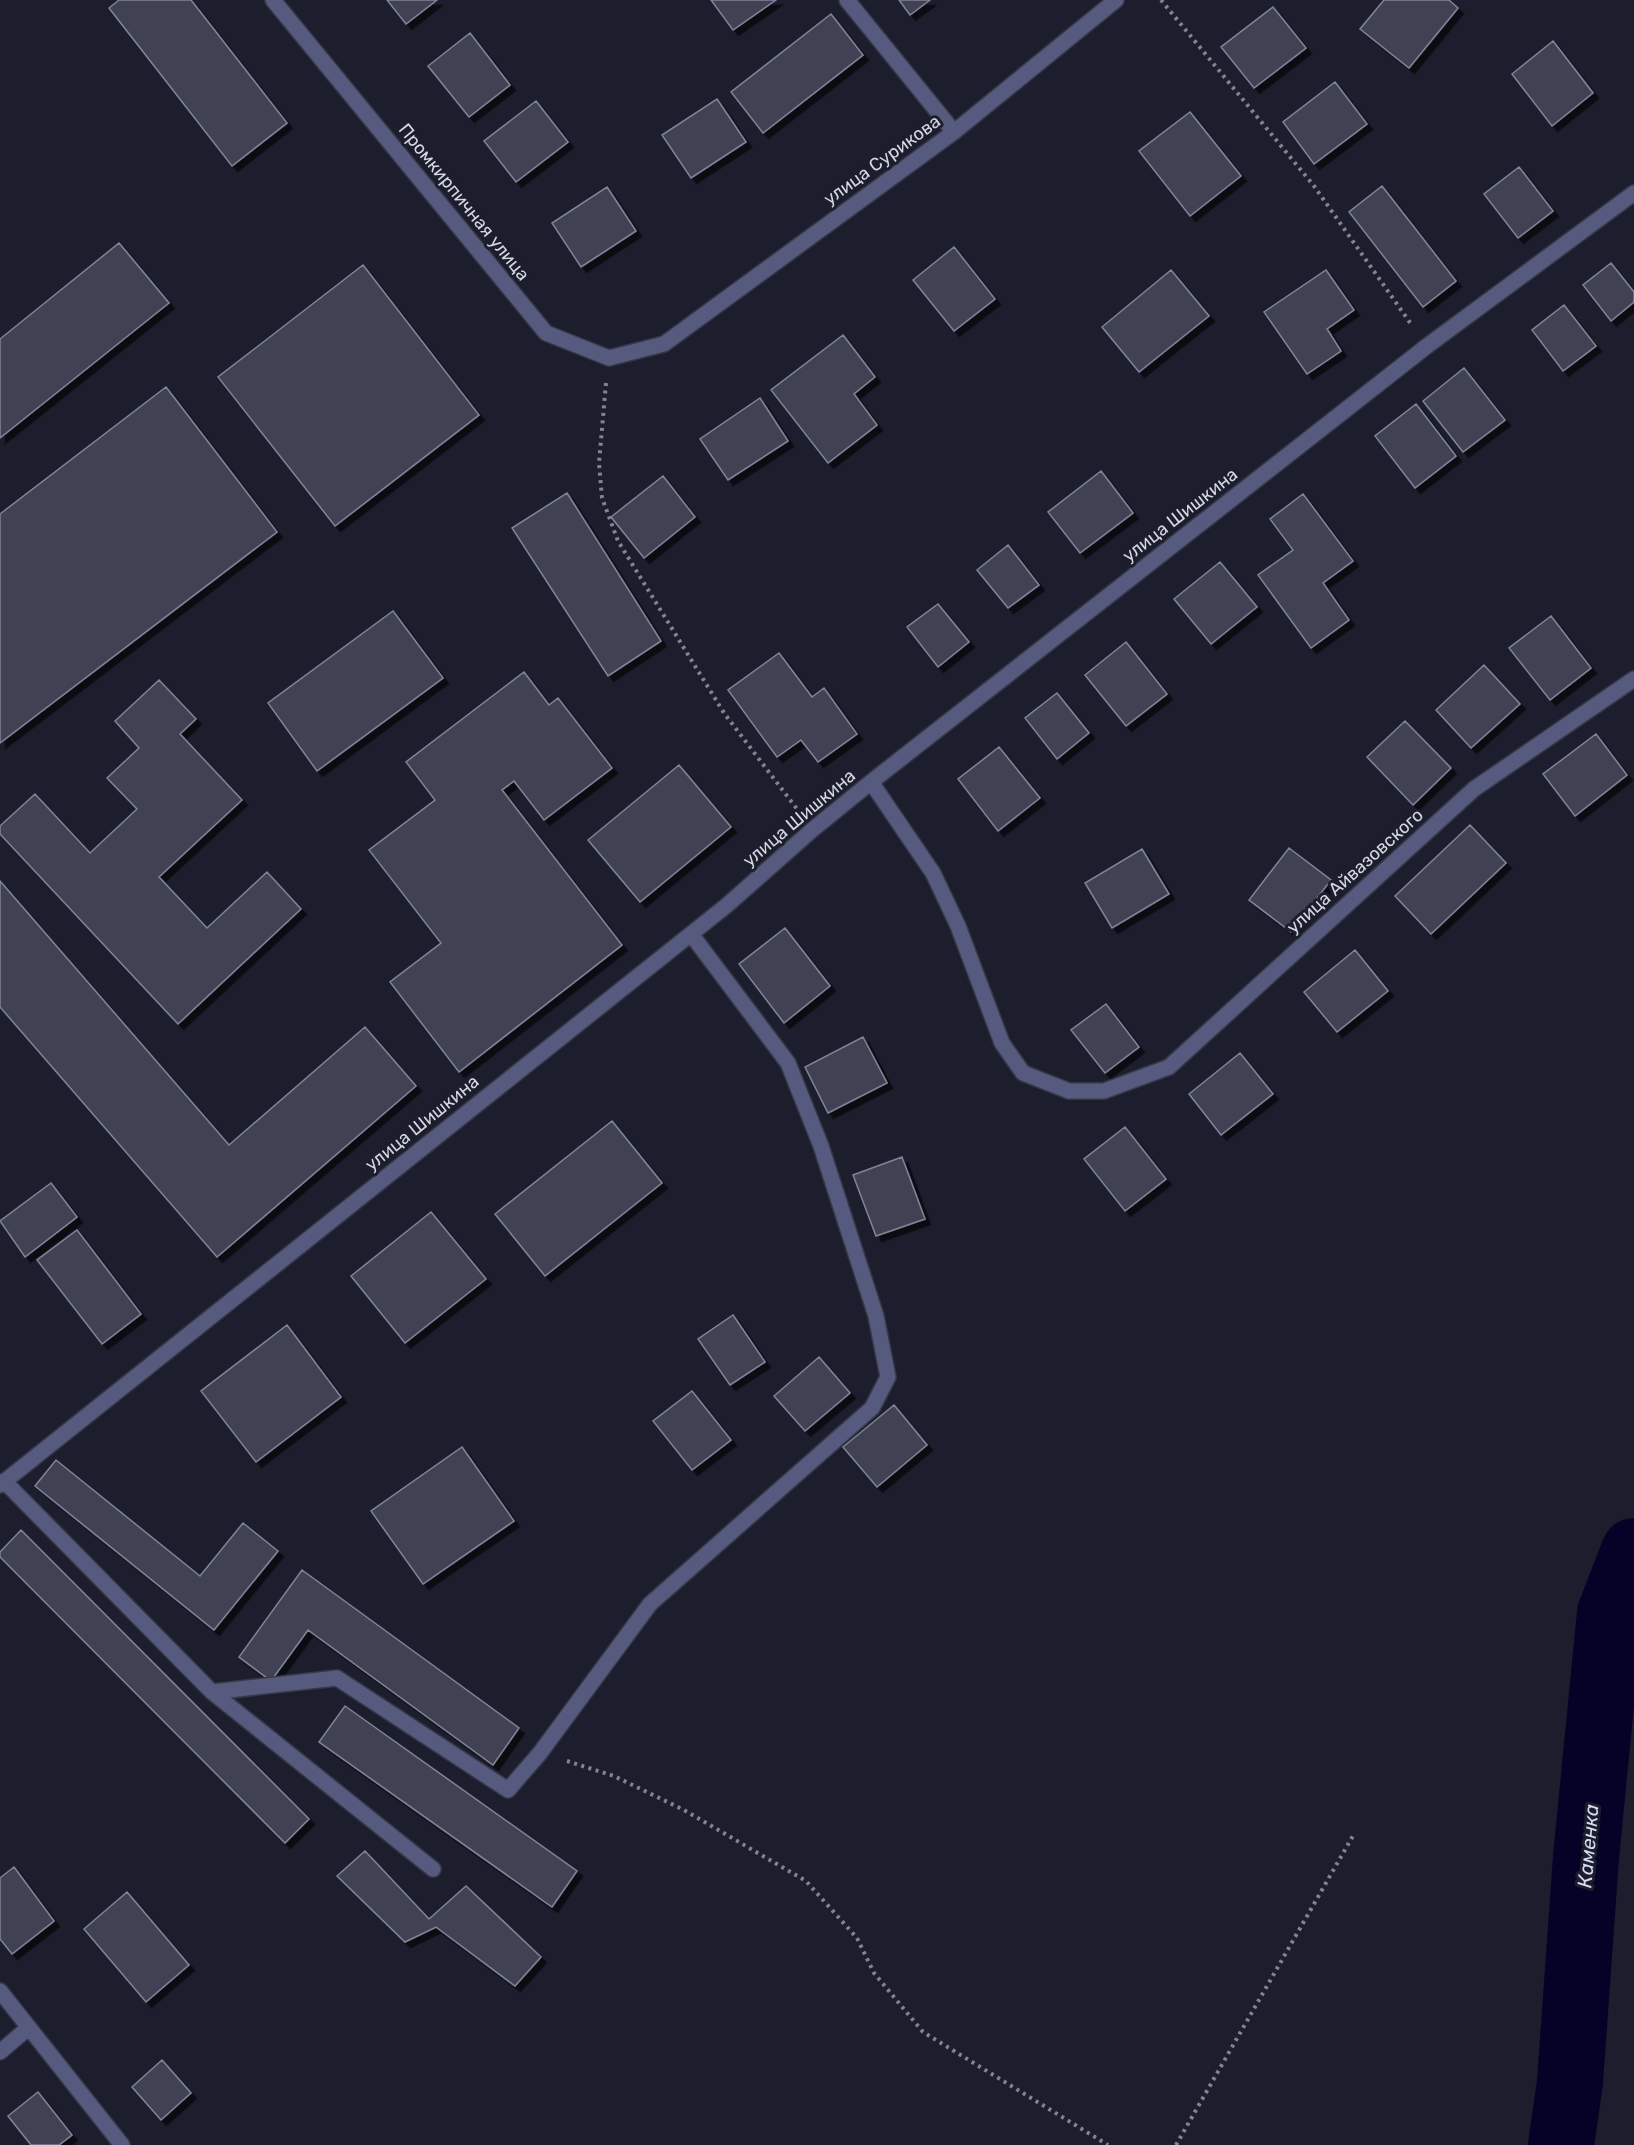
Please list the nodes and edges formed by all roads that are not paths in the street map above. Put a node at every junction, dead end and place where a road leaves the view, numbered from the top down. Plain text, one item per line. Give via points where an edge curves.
1 (273, 0) edge
2 (848, 0) edge
3 (1116, 0) edge
4 (954, 132) junction
5 (1634, 193) edge
6 (664, 344) joint
7 (1634, 679) edge
8 (871, 782) junction
9 (691, 934) junction
10 (2, 1483) edge
11 (212, 1692) junction
12 (433, 1869) dead end
13 (0, 1991) edge
14 (27, 2029) junction
15 (0, 2052) edge
16 (122, 2145) edge

1 - 6 street, Промкирпичная улица via 546,333 609,358
2 - 4 street
3 - 4 street, улица Сурикова
4 - 6 street, улица Сурикова
5 - 8 street, улица Шишкина via 1427,346
7 - 8 street, улица Айвазовского via 1474,789 1169,1067 1104,1091 1070,1091 1023,1073 1002,1043 958,926 933,873
8 - 9 street, улица Шишкина
9 - 10 street, улица Шишкина
9 - 11 street via 788,1063 821,1146 872,1305 888,1377 872,1408 650,1604 508,1790 337,1678
10 - 11 street
11 - 12 street
13 - 14 street
14 - 15 street
14 - 16 street

